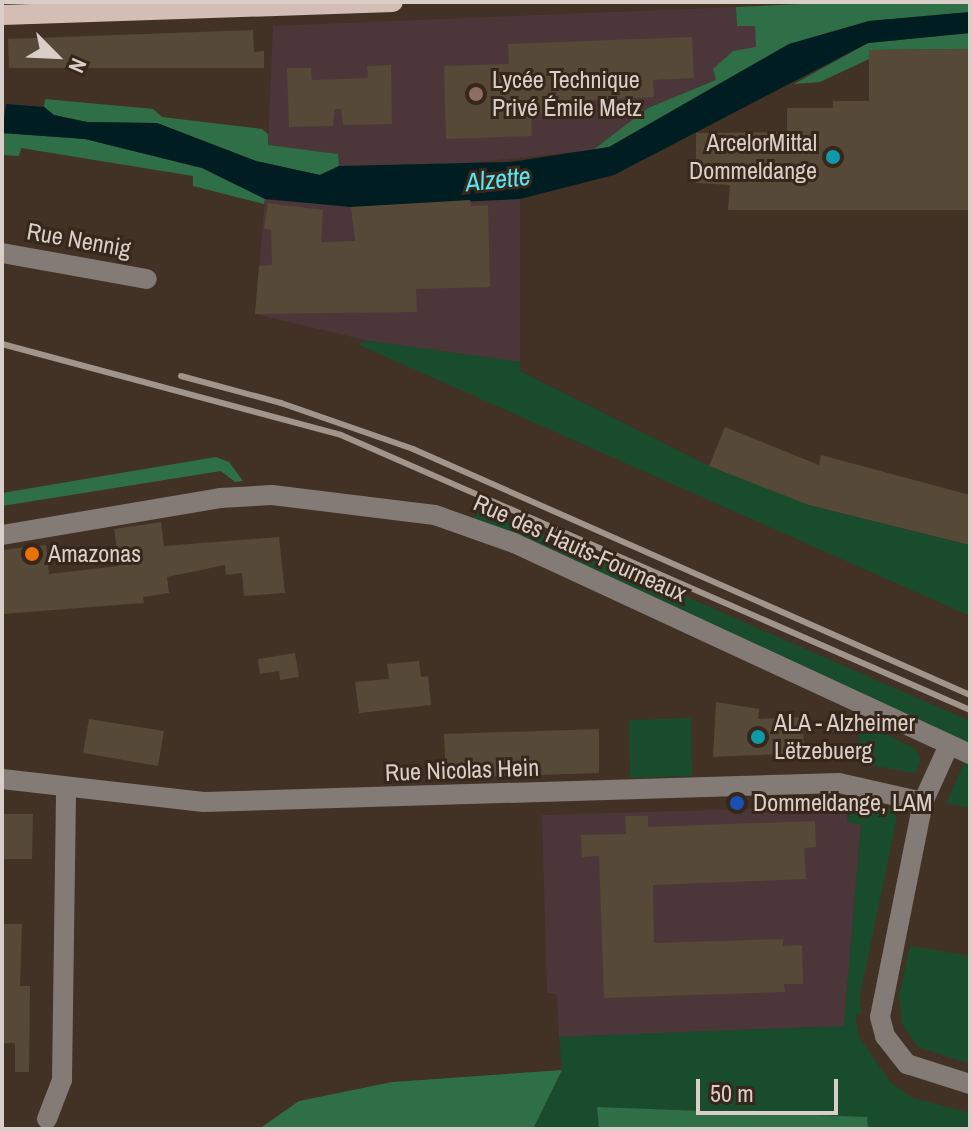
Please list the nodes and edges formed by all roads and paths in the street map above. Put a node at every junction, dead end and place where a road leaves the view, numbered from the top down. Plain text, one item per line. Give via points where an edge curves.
1 (393, 2) edge
2 (2, 15) edge
3 (2, 253) edge
4 (147, 279) dead end
5 (2, 535) edge
6 (949, 745) junction
7 (970, 754) edge
8 (2, 779) edge
9 (66, 788) junction
10 (923, 802) junction
11 (970, 1084) edge
12 (47, 1119) dead end

1 - 2 main road
3 - 4 street, Rue Nennig
5 - 6 street, Rue des Hauts-Fourneaux via 220,498 272,495 435,515 514,543
6 - 7 street, Rue des Hauts-Fourneaux
6 - 10 street
8 - 9 street, Rue Nicolas Hein
9 - 10 street, Rue Nicolas Hein via 268,803 839,783
9 - 12 street via 62,1080
10 - 11 street via 880,1017 885,1036 907,1064

